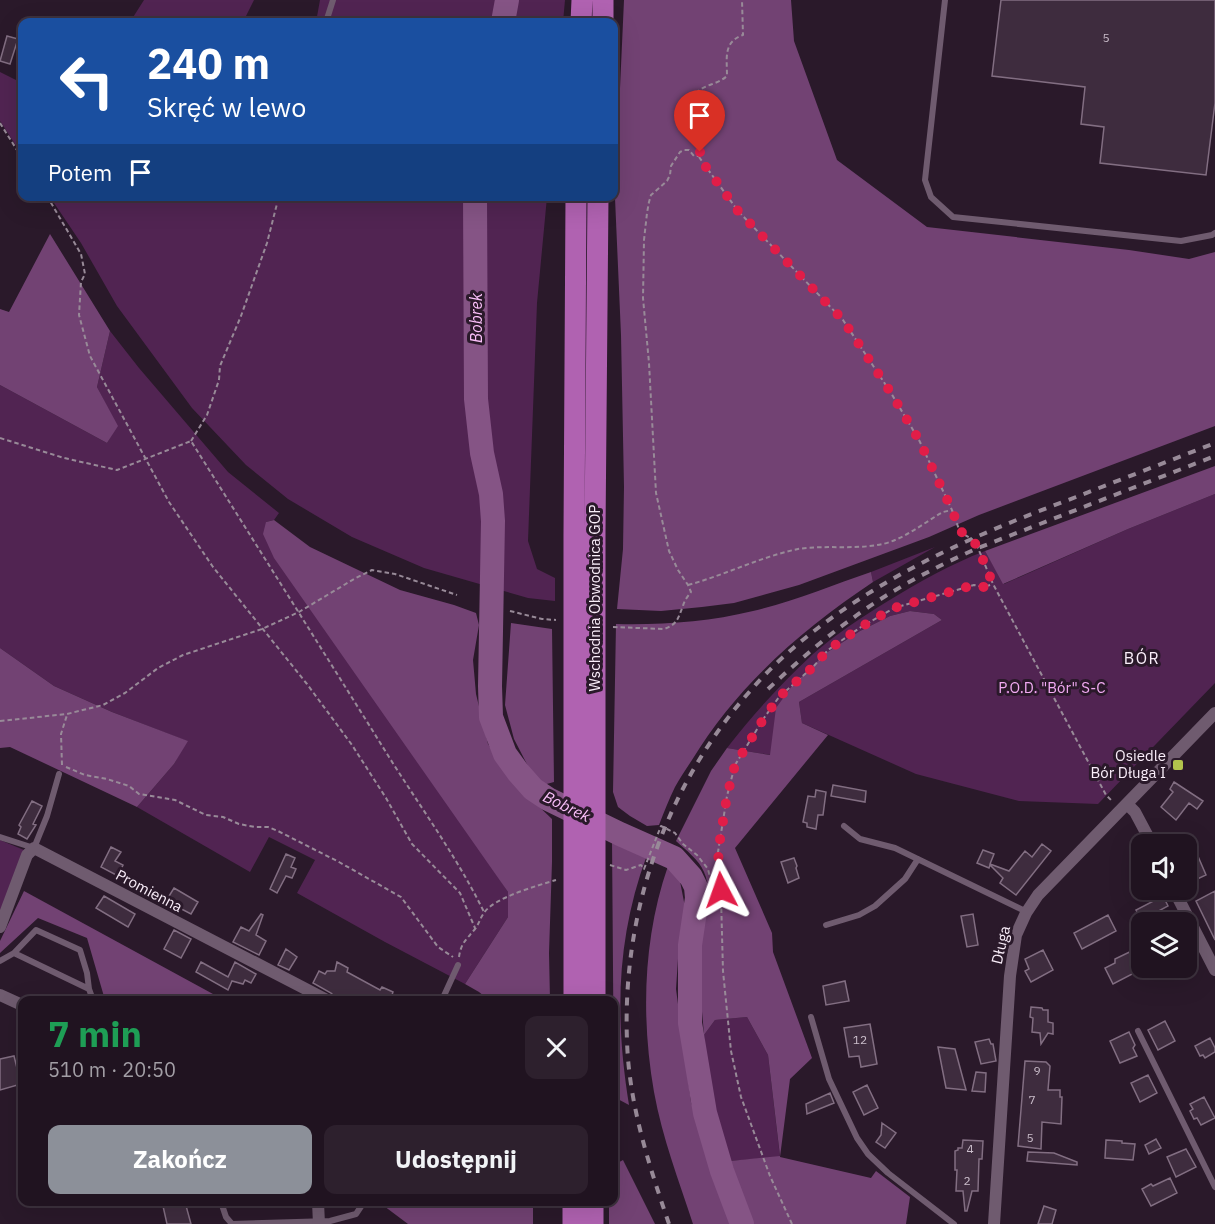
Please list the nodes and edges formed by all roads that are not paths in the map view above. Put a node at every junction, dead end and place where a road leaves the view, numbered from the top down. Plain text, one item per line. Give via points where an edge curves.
1 (333, 0) edge
2 (582, 0) edge
3 (603, 0) edge
4 (945, 0) edge
5 (327, 18) edge
6 (581, 18) edge
7 (603, 18) edge
8 (576, 201) edge
9 (598, 201) edge
10 (1215, 233) edge
11 (584, 534) junction
12 (1215, 713) edge
13 (59, 774) dead end
14 (1124, 807) junction
15 (844, 826) dead end
16 (1147, 834) edge
17 (0, 837) edge
18 (34, 848) junction
19 (918, 859) junction
20 (1179, 900) edge
21 (1027, 912) junction
22 (826, 925) dead end
23 (0, 927) edge
24 (14, 953) junction
25 (0, 961) edge
26 (458, 965) road end
27 (1215, 970) edge
28 (88, 989) junction
29 (0, 995) edge
30 (91, 996) edge
31 (319, 996) edge
32 (444, 996) edge
33 (574, 996) edge
34 (594, 996) edge
35 (18, 1003) edge
36 (811, 1017) dead end
37 (1138, 1031) dead end
38 (1215, 1187) edge
39 (222, 1206) edge
40 (318, 1206) edge
41 (361, 1206) edge
42 (590, 1206) edge
43 (581, 1219) edge
44 (320, 1223) edge
45 (954, 1224) edge
46 (994, 1224) edge

1 - 5 lane
2 - 6 highway
3 - 7 highway
4 - 10 lane via 925,180 931,197 953,217 1181,241
8 - 11 highway, Wschodnia Obwodnica GOP
9 - 11 highway, Wschodnia Obwodnica GOP
11 - 33 highway, Wschodnia Obwodnica GOP
11 - 34 highway, Wschodnia Obwodnica GOP
12 - 14 street, Długa
13 - 18 lane
14 - 16 street via 1135,812
14 - 21 street, Długa via 1038,895
15 - 19 lane via 860,839
17 - 18 lane
18 - 23 street via 27,855
18 - 31 street, Promienna
19 - 21 lane
19 - 22 lane via 905,879 875,906
20 - 27 street
21 - 46 street, Długa via 1016,935 1010,976
24 - 25 lane
24 - 28 lane
24 - 28 lane via 36,930 80,951
26 - 32 lane
28 - 30 lane
29 - 35 street
36 - 45 lane via 829,1079 868,1154
37 - 38 lane
39 - 44 lane via 232,1224
40 - 44 street
41 - 44 lane via 356,1214
42 - 43 highway

